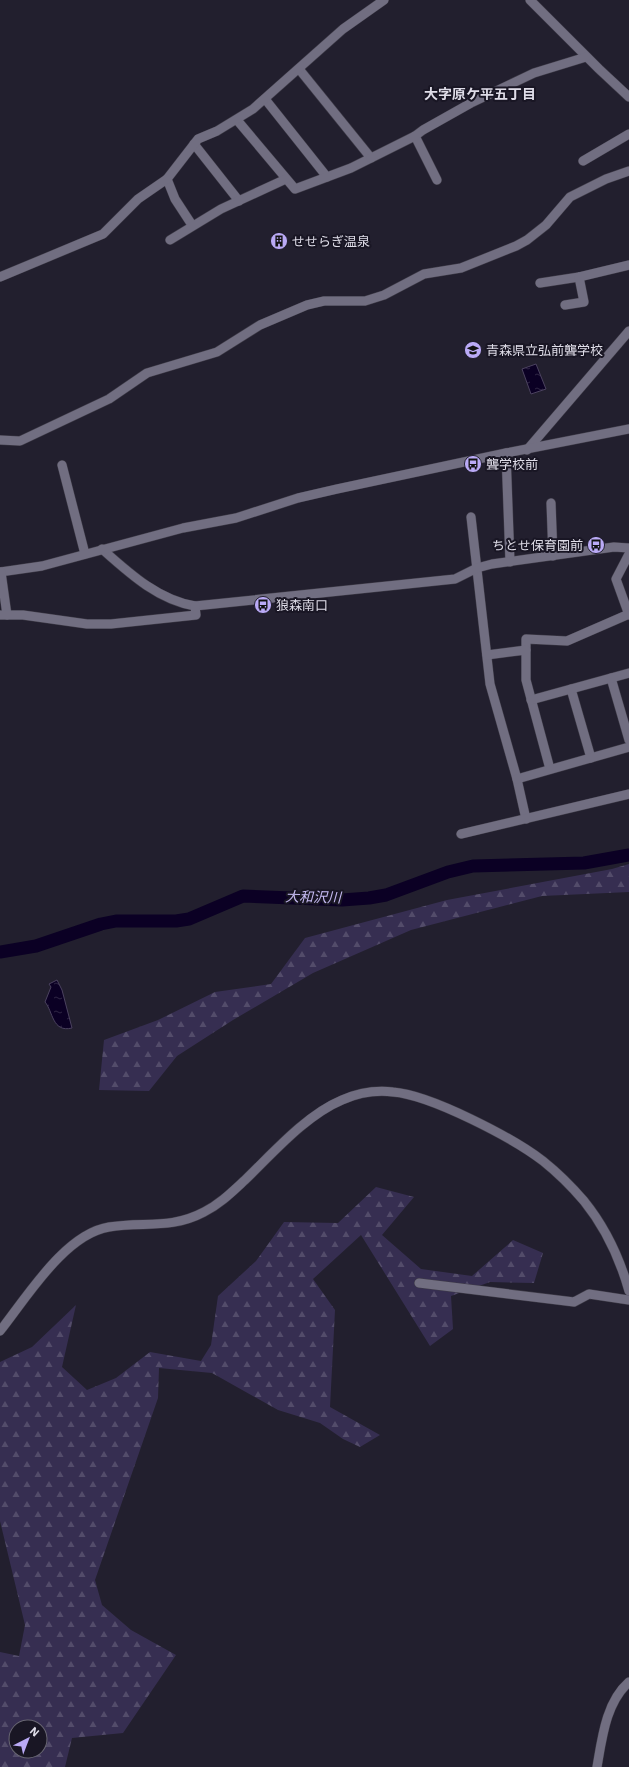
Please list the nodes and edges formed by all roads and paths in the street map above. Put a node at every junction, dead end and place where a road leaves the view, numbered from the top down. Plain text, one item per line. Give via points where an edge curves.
1 (384, 0) edge
2 (530, 0) edge
3 (586, 57) junction
4 (299, 69) junction
5 (629, 97) edge
6 (265, 99) junction
7 (237, 120) junction
8 (629, 134) edge
9 (415, 136) junction
10 (194, 144) junction
11 (370, 158) junction
12 (583, 161) dead end
13 (629, 171) edge
14 (327, 177) junction
15 (286, 179) junction
16 (168, 180) junction
17 (437, 180) dead end
18 (240, 201) junction
19 (192, 225) junction
20 (170, 240) dead end
21 (629, 265) edge
22 (0, 277) edge
23 (579, 277) junction
24 (540, 283) dead end
25 (566, 305) dead end
26 (629, 331) edge
27 (629, 429) edge
28 (0, 440) edge
29 (527, 450) junction
30 (506, 453) junction
31 (62, 465) dead end
32 (551, 503) dead end
33 (471, 517) dead end
34 (629, 548) edge
35 (102, 549) junction
36 (85, 554) junction
37 (629, 554) edge
38 (552, 556) junction
39 (510, 562) junction
40 (477, 568) junction
41 (1, 572) edge
42 (195, 606) junction
43 (629, 614) edge
44 (3, 615) edge
45 (526, 650) junction
46 (487, 655) junction
47 (629, 673) edge
48 (611, 678) junction
49 (571, 689) junction
50 (531, 700) junction
51 (629, 740) edge
52 (629, 747) edge
53 (591, 758) junction
54 (550, 769) junction
55 (517, 778) junction
56 (629, 794) edge
57 (526, 819) junction
58 (461, 834) dead end
59 (419, 1283) dead end
60 (629, 1291) edge
61 (629, 1300) edge
62 (0, 1331) edge
63 (629, 1682) edge
64 (597, 1767) edge

1 - 4 street via 343,28
2 - 3 street
3 - 5 street
3 - 9 street via 534,73 471,103
4 - 6 street
4 - 11 street
6 - 7 street
6 - 14 street
7 - 10 street via 205,135
7 - 15 street
8 - 12 street
9 - 11 street
9 - 17 street
10 - 16 street
10 - 18 street
11 - 14 street
13 - 28 street via 570,197 546,225 516,246 461,268 424,274 384,296 365,301 324,301 307,305 260,325 217,352 147,373 109,399 20,441
14 - 15 street via 295,189
15 - 18 street
16 - 19 street via 175,199
16 - 22 street via 138,200 103,234
18 - 19 street
19 - 20 street
21 - 23 street
23 - 24 street
23 - 25 street via 584,302
26 - 29 street
27 - 29 street
29 - 30 street
30 - 35 street via 314,494 236,518 183,528
30 - 39 street
31 - 36 street
32 - 38 street
33 - 40 street
34 - 38 street via 614,547
35 - 36 street
35 - 42 street via 147,586
36 - 41 street via 42,566
37 - 43 street via 616,579
38 - 39 street
39 - 40 street
40 - 42 street via 455,579
40 - 46 street
41 - 44 street
42 - 44 street via 196,615 112,624 87,624
43 - 45 street via 567,641 526,639
45 - 46 street
45 - 50 street via 526,680
46 - 55 street via 490,684
47 - 48 street
48 - 49 street
48 - 51 street
49 - 50 street
49 - 53 street
50 - 54 street
52 - 53 street
53 - 54 street
54 - 55 street
55 - 57 street
56 - 57 street
57 - 58 street
59 - 61 street via 574,1302 589,1294
60 - 62 street via 619,1261 597,1219 574,1190 543,1161 506,1138 431,1102 410,1094 378,1091 343,1099 318,1114 228,1196 205,1212 160,1225 110,1227 92,1231 76,1240
63 - 64 street via 620,1690 608,1717

